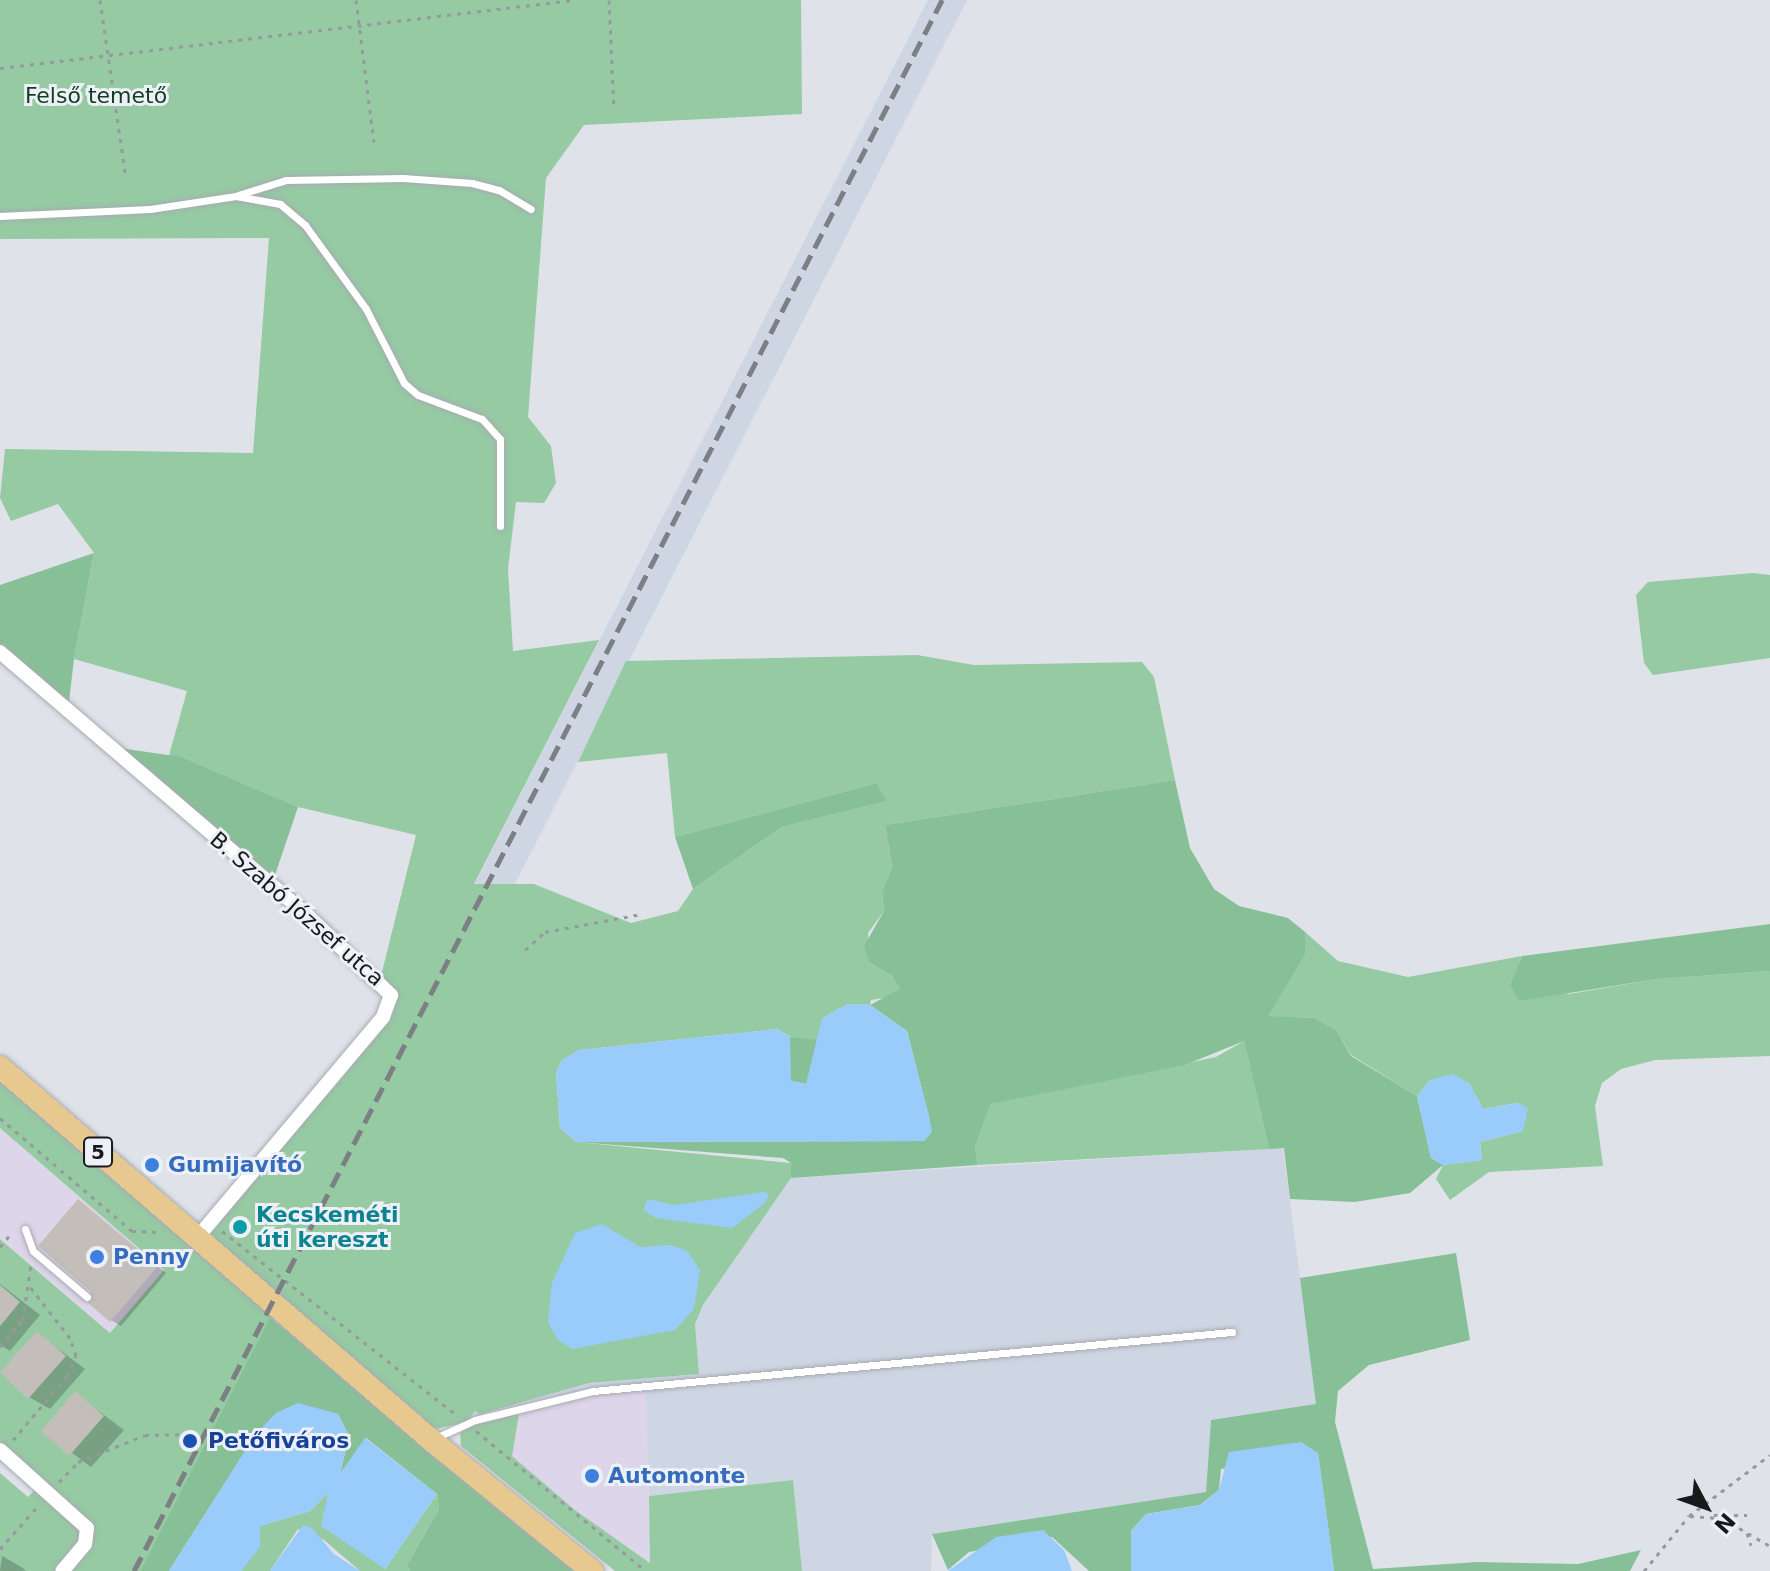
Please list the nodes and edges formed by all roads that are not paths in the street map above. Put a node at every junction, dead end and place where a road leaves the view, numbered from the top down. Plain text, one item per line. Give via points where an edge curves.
1 (236, 196) junction
2 (531, 209) dead end
3 (0, 216) edge
4 (500, 526) dead end
5 (0, 652) edge
6 (0, 1067) edge
7 (25, 1229) dead end
8 (204, 1230) junction
9 (87, 1297) dead end
10 (1232, 1332) dead end
11 (431, 1440) junction
12 (1, 1451) edge
13 (62, 1571) edge
14 (592, 1571) edge

1 - 2 lane via 286,180 403,178 472,183 499,190
1 - 3 lane via 150,209
1 - 4 lane via 263,198 291,211 366,309 404,383 418,395 466,411 493,429 504,451
5 - 8 street, B. Szabó József utca via 389,991 383,1017
6 - 8 main road, 5 via 173,1218
7 - 9 lane via 33,1251
8 - 11 main road, 5 via 269,1302
10 - 11 lane via 593,1391 466,1423
11 - 14 main road, 5
12 - 13 street via 88,1532

